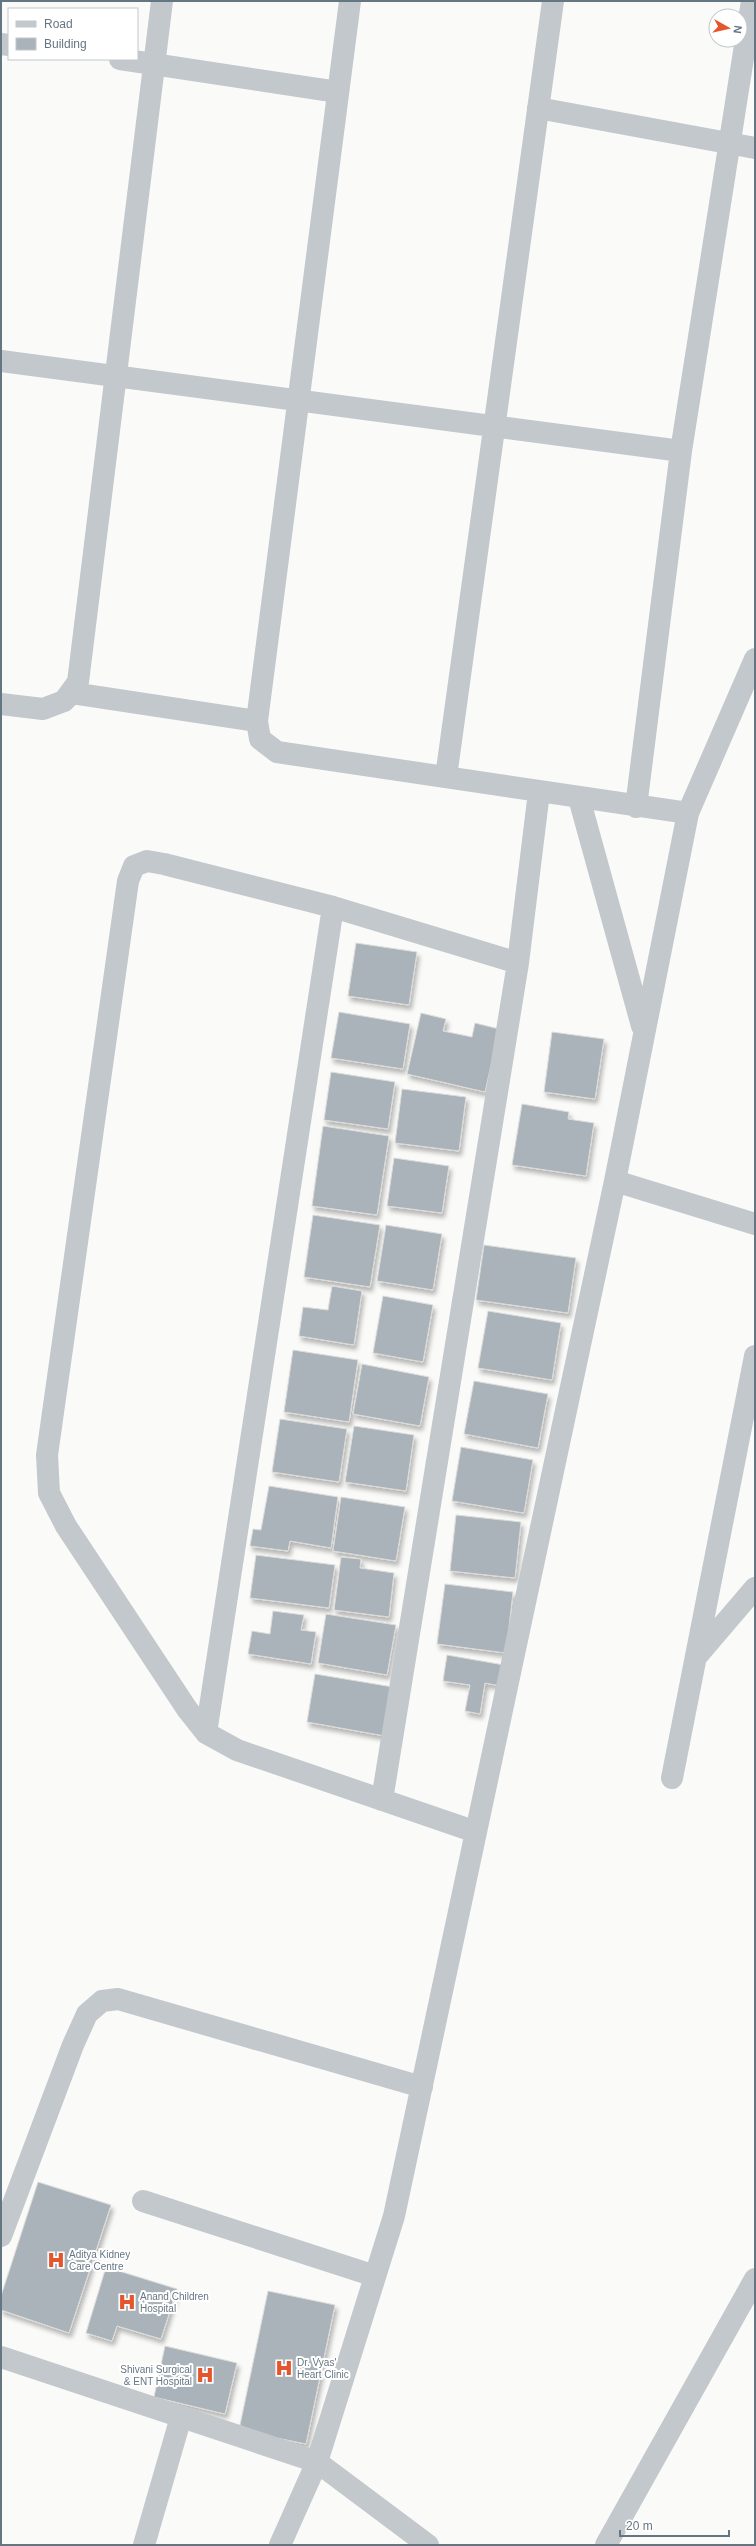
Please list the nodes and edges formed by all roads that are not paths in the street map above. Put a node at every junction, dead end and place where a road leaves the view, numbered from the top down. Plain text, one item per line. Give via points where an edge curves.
1 (162, 1) edge
2 (350, 1) edge
3 (553, 1) edge
4 (752, 1) edge
5 (128, 60) edge
6 (154, 63) junction
7 (338, 92) junction
8 (538, 108) junction
9 (731, 143) junction
10 (755, 148) edge
11 (1, 361) edge
12 (115, 376) junction
13 (298, 400) junction
14 (494, 426) junction
15 (681, 451) junction
16 (755, 659) edge
17 (64, 701) junction
18 (1, 704) edge
19 (257, 721) junction
20 (446, 777) junction
21 (539, 792) junction
22 (579, 798) junction
23 (636, 807) junction
24 (688, 813) junction
25 (333, 907) junction
26 (518, 963) junction
27 (644, 1031) junction
28 (615, 1181) junction
29 (755, 1224) edge
30 (755, 1356) edge
31 (751, 1403) edge
32 (755, 1588) edge
33 (696, 1658) junction
34 (206, 1733) junction
35 (672, 1778) dead end
36 (382, 1800) junction
37 (476, 1832) junction
38 (422, 2087) junction
39 (143, 2201) dead end
40 (1, 2236) edge
41 (375, 2276) junction
42 (755, 2279) edge
43 (1, 2357) edge
44 (181, 2416) junction
45 (317, 2462) junction
46 (144, 2545) edge
47 (280, 2545) edge
48 (428, 2545) edge
49 (606, 2545) edge

1 - 6 street
2 - 7 street
3 - 8 street
4 - 9 street
5 - 6 street
6 - 7 street
6 - 12 street
7 - 13 street
8 - 9 street
8 - 14 street
9 - 10 street
9 - 15 street
11 - 12 street
12 - 13 street
12 - 17 street via 78,682
13 - 14 street
13 - 19 street
14 - 15 street
14 - 20 street
15 - 23 street
16 - 24 street
17 - 18 street via 43,709
17 - 19 street via 72,693
19 - 20 street via 260,739 277,752
20 - 21 street
21 - 22 street
21 - 26 street
22 - 23 street
22 - 27 street
23 - 24 street
24 - 27 street
25 - 26 street
25 - 34 street
25 - 34 street via 147,861 134,866 128,881 47,1455 49,1494 66,1526 187,1709
26 - 36 street
27 - 28 street
28 - 29 street
28 - 37 street
30 - 31 street
31 - 33 street
32 - 33 street
33 - 35 street
34 - 36 street via 237,1750
36 - 37 street
37 - 38 street
38 - 40 street via 118,1999 102,2001 87,2014 73,2045
38 - 41 street via 394,2216
39 - 41 street
41 - 45 street
42 - 49 street
43 - 44 street
44 - 45 street
44 - 46 street
45 - 47 street
45 - 48 street

